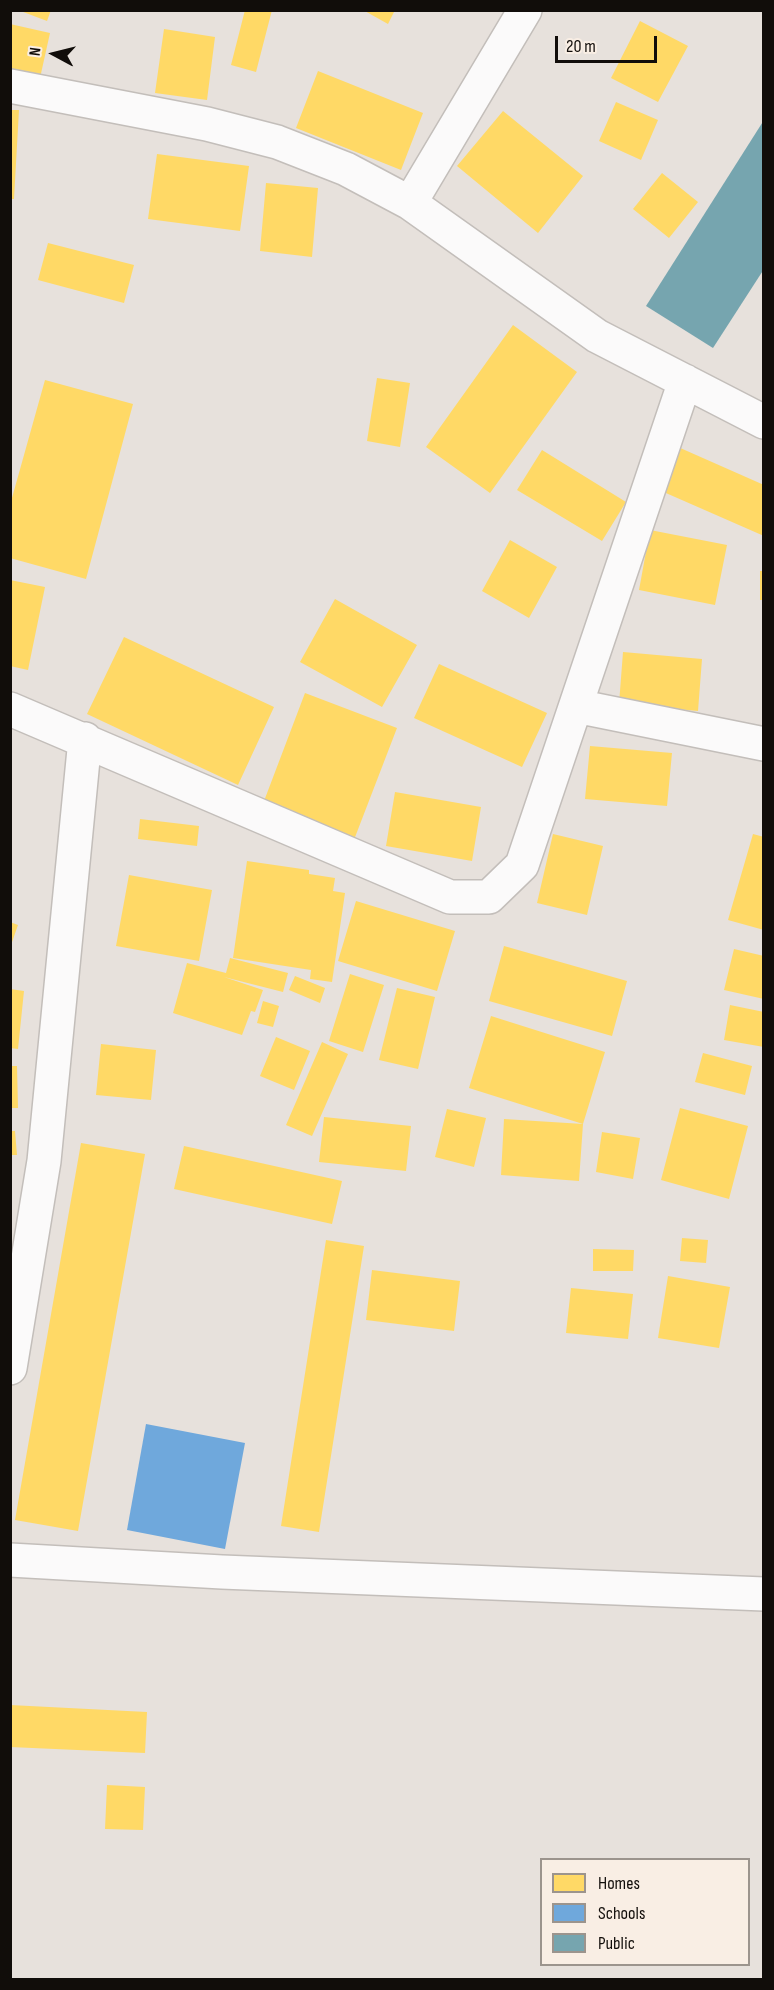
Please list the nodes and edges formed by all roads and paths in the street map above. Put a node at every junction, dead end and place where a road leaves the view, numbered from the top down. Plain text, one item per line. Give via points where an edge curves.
1 (525, 10) edge
2 (10, 86) edge
3 (410, 203) junction
4 (685, 381) junction
5 (764, 422) edge
6 (576, 706) junction
7 (10, 708) edge
8 (86, 740) junction
9 (764, 744) edge
10 (10, 1368) edge
11 (10, 1560) edge
12 (764, 1594) edge

1 - 3 street
2 - 3 street via 207,124 277,142 346,169
3 - 4 street via 597,336
4 - 5 street
4 - 6 street
6 - 8 street via 522,865 489,897 450,897
6 - 9 street
7 - 8 street
8 - 10 street via 44,1161
11 - 12 street

